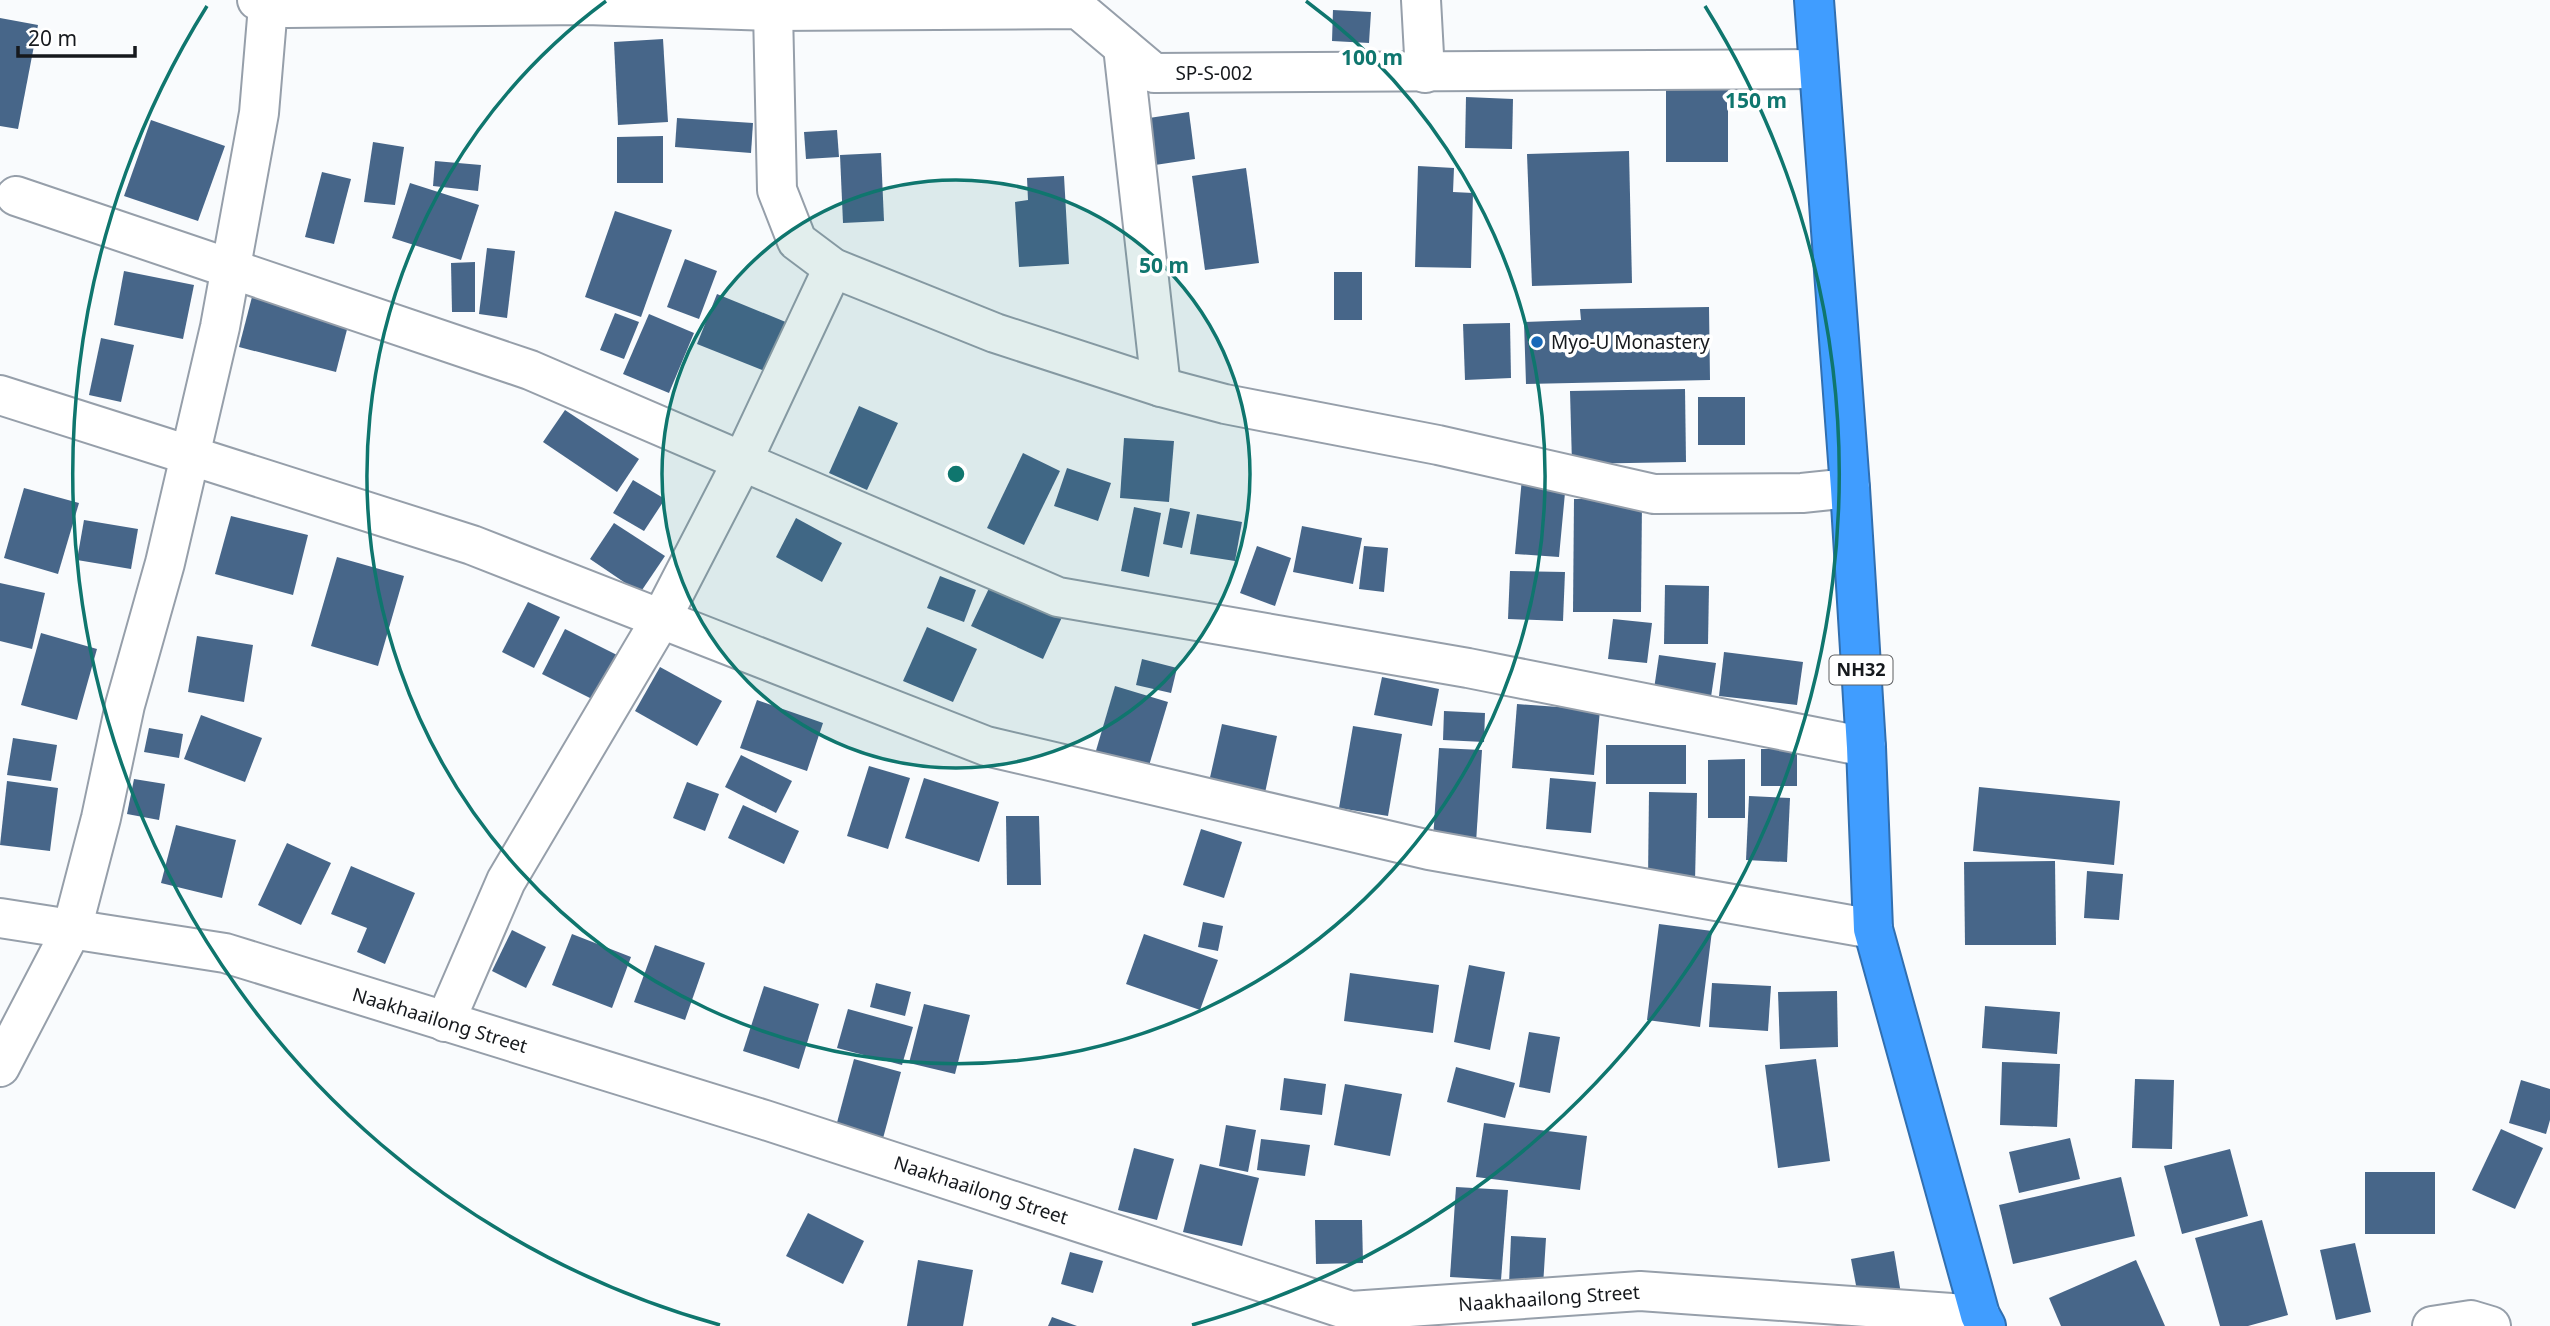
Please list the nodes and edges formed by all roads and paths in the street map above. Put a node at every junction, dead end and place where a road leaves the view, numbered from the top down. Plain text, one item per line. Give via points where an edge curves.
1 (1421, 0) edge
2 (1814, 0) edge
3 (263, 3) edge
4 (773, 11) junction
5 (1123, 47) junction
6 (1818, 69) junction
7 (1425, 72) junction
8 (16, 196) dead end
9 (229, 268) junction
10 (833, 268) junction
11 (1161, 387) junction
12 (0, 395) edge
13 (190, 456) junction
14 (742, 462) junction
15 (1850, 488) junction
16 (661, 619) junction
17 (1866, 747) junction
18 (0, 918) edge
19 (72, 929) junction
20 (1873, 929) junction
21 (445, 1022) junction
22 (0, 1067) edge
23 (1983, 1320) edge
24 (2432, 1326) edge
25 (2491, 1326) edge

1 - 7 street
2 - 6 highway, NH32
3 - 4 street, SP-S-002 via 288,8 586,5
3 - 9 street via 259,113
4 - 5 street, SP-S-002 via 1078,9
4 - 10 street via 777,190 797,241
5 - 7 street, SP-S-002 via 1154,73
5 - 11 street
6 - 7 street, SP-S-002
6 - 15 highway, NH32
8 - 9 street
9 - 13 street
9 - 14 street via 530,370
10 - 11 street via 995,333
10 - 14 street
11 - 15 street via 1654,494 1802,493
12 - 13 street
13 - 16 street via 472,545
13 - 19 street
14 - 16 street
14 - 17 street via 1058,597 1468,668
15 - 17 highway, NH32
16 - 20 street via 986,746 1429,849
16 - 21 street via 506,881
17 - 20 highway, NH32
18 - 19 street, Naakhaailong Street
19 - 21 street, Naakhaailong Street via 225,953
19 - 22 street
20 - 23 highway, NH32
21 - 23 street, Naakhaailong Street via 765,1120 1351,1311 1640,1292
24 - 25 street via 2471,1320

